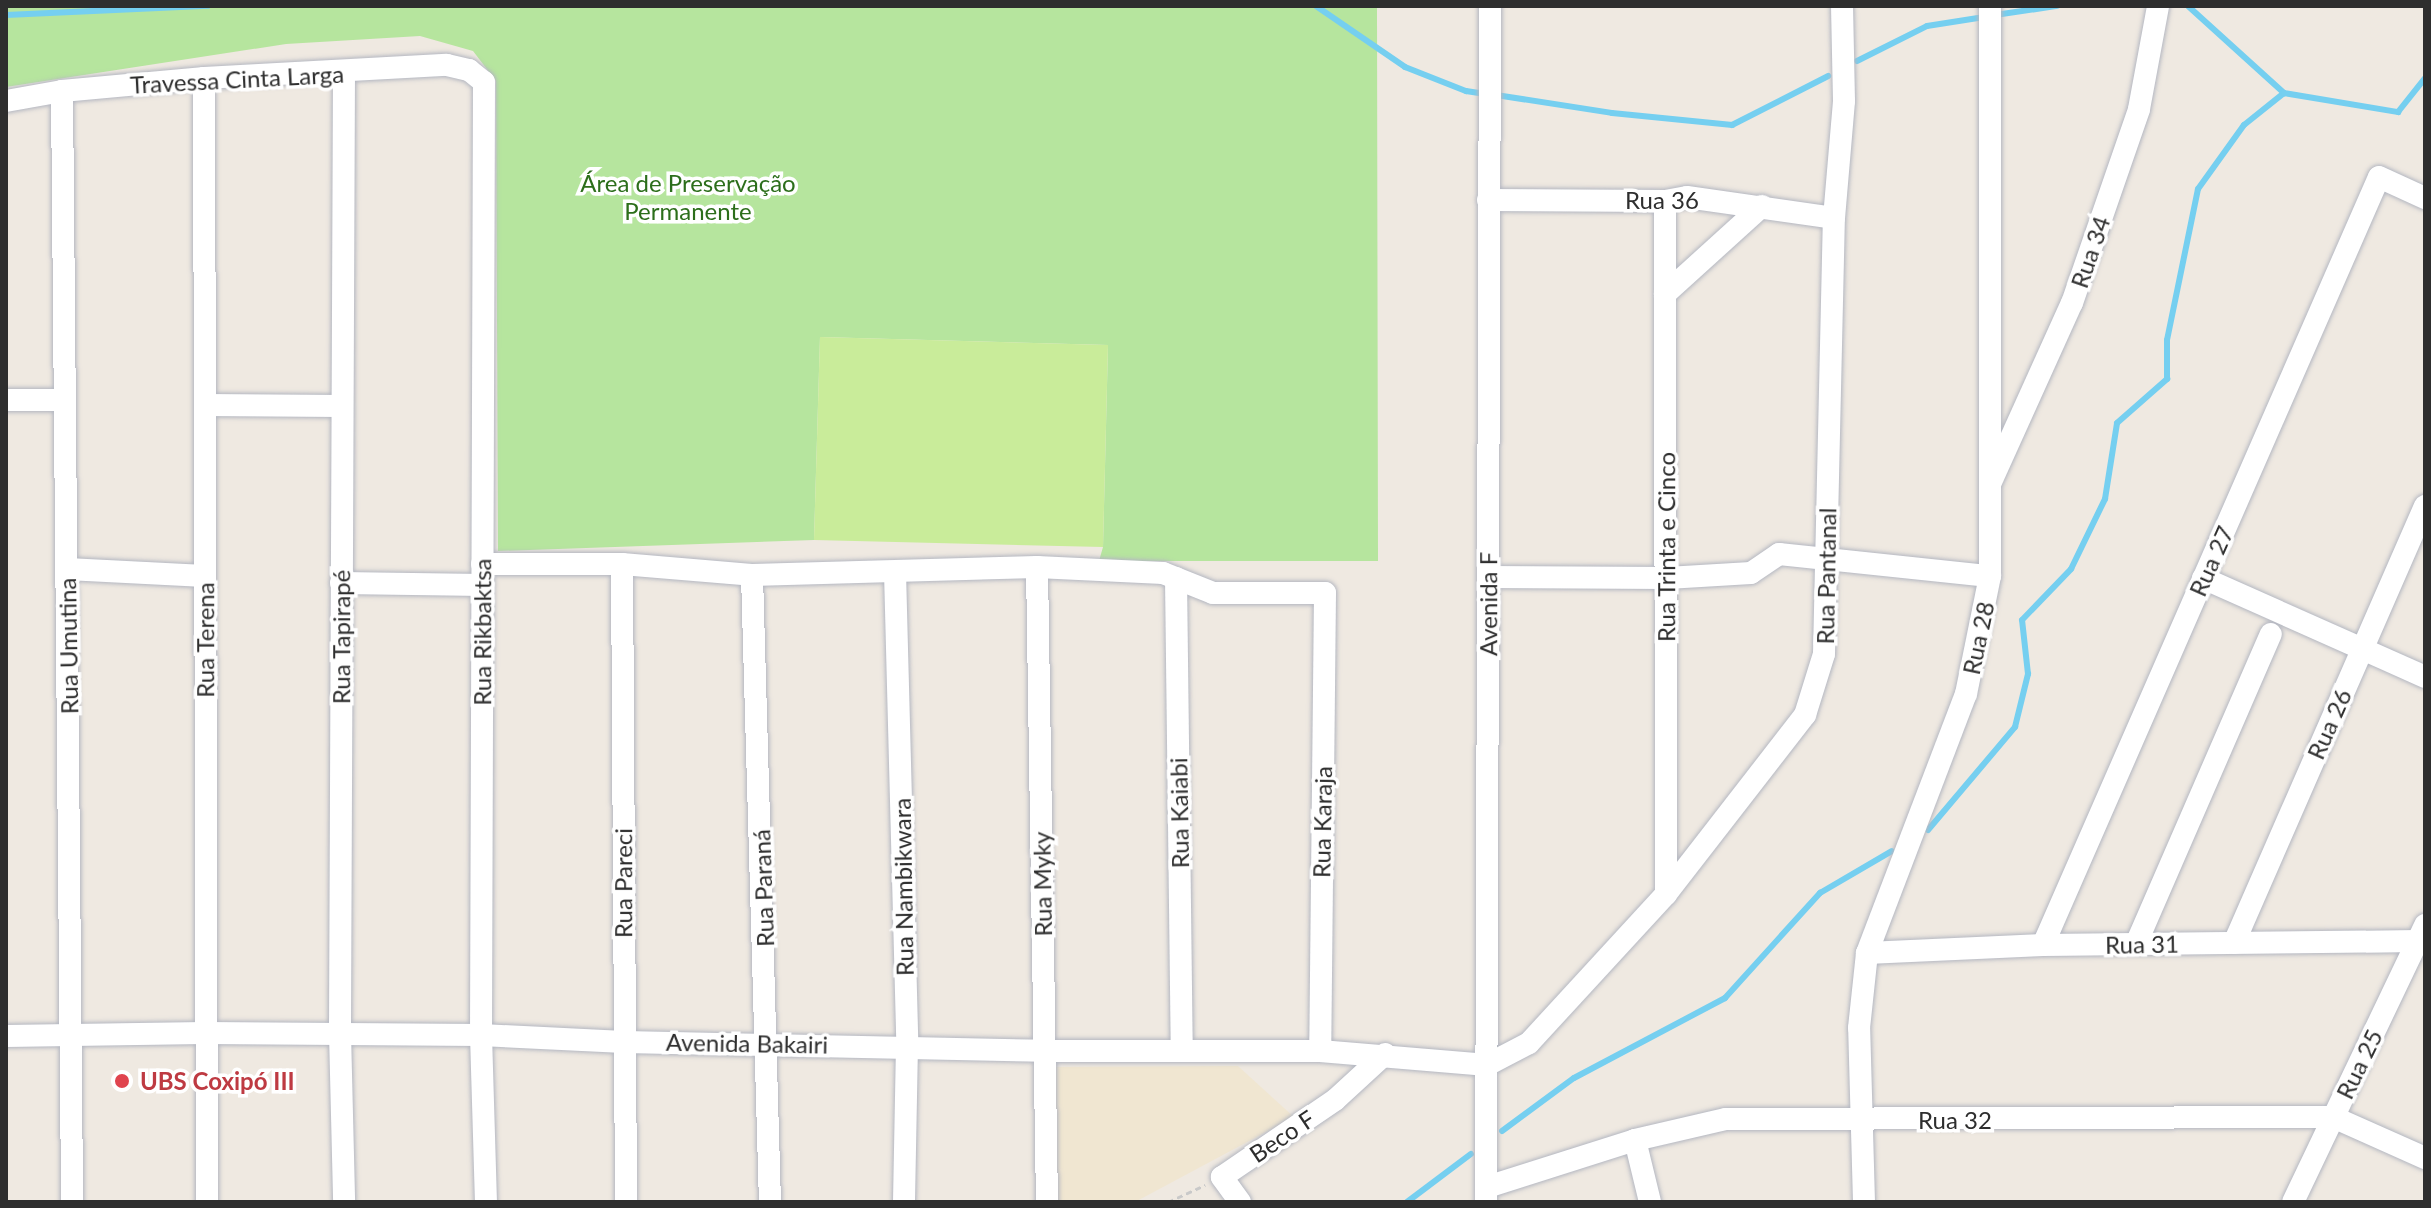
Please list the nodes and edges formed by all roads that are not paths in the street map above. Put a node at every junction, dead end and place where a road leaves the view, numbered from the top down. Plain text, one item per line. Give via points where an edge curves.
1 (1490, 6) edge
2 (1842, 6) edge
3 (1990, 6) edge
4 (2158, 6) edge
5 (469, 70) joint
6 (344, 72) junction
7 (204, 78) junction
8 (62, 91) junction
9 (6, 101) edge
10 (2425, 198) edge
11 (1488, 200) junction
12 (1665, 201) junction
13 (1762, 206) junction
14 (1834, 218) junction
15 (1665, 294) junction
16 (6, 400) edge
17 (63, 400) junction
18 (205, 405) junction
19 (341, 406) junction
20 (1989, 488) junction
21 (2425, 506) edge
22 (1826, 557) junction
23 (622, 564) junction
24 (1037, 567) junction
25 (67, 569) junction
26 (895, 572) junction
27 (482, 574) junction
28 (752, 575) junction
29 (205, 576) junction
30 (1990, 576) junction
31 (1488, 577) junction
32 (1176, 578) junction
33 (1667, 578) junction
34 (2203, 578) junction
35 (341, 583) junction
36 (2271, 634) dead end
37 (2362, 650) junction
38 (2425, 677) edge
39 (1666, 894) junction
40 (2422, 933) edge
41 (2234, 943) junction
42 (2136, 944) junction
43 (2043, 945) junction
44 (1867, 953) junction
45 (204, 1033) junction
46 (340, 1033) junction
47 (481, 1035) junction
48 (6, 1036) edge
49 (72, 1038) junction
50 (624, 1042) junction
51 (768, 1043) junction
52 (907, 1045) junction
53 (1182, 1049) junction
54 (1045, 1051) junction
55 (1320, 1051) junction
56 (1385, 1054) junction
57 (1487, 1065) junction
58 (2333, 1117) junction
59 (1864, 1121) junction
60 (1635, 1140) junction
61 (2425, 1158) edge
62 (1486, 1195) edge
63 (72, 1202) edge
64 (207, 1202) edge
65 (344, 1202) edge
66 (486, 1202) edge
67 (626, 1202) edge
68 (770, 1202) edge
69 (904, 1202) edge
70 (1047, 1202) edge
71 (1240, 1202) edge
72 (1650, 1202) edge
73 (1864, 1202) edge
74 (2293, 1202) edge

1 - 11 street, Avenida F
2 - 14 street, Rua Pantanal via 1844,101
3 - 20 street, Rua 28
4 - 20 street, Rua 34 via 2139,109 2072,303
5 - 6 street, Travessa Cinta Larga via 447,65
5 - 27 street, Rua Rikbaktsa via 484,82 486,108
6 - 7 street, Travessa Cinta Larga
6 - 19 street, Rua Tapirapé
7 - 8 street, Travessa Cinta Larga
7 - 18 street, Rua Terena
8 - 9 street, Travessa Cinta Larga
8 - 17 street, Rua Umutina
10 - 34 street, Rua 27 via 2379,177
11 - 12 street, Rua 36
11 - 31 street, Avenida F
12 - 13 street, Rua 36 via 1687,197
12 - 15 street, Rua Trinta e Cinco
13 - 14 street, Rua 36
13 - 15 street
14 - 22 street, Rua Pantanal
15 - 33 street, Rua Trinta e Cinco
16 - 17 street
17 - 25 street, Rua Umutina
18 - 19 street
18 - 29 street, Rua Terena
19 - 35 street, Rua Tapirapé
20 - 30 street, Rua 28
21 - 37 street, Rua 26
22 - 30 street
22 - 33 street via 1779,554 1751,573
22 - 39 street, Rua Pantanal via 1824,654 1805,715
23 - 27 street
23 - 28 street
23 - 50 street, Rua Pareci
24 - 26 street
24 - 32 street via 1142,571
24 - 54 street, Rua Myky
25 - 29 street
25 - 49 street, Rua Umutina
26 - 28 street
26 - 52 street, Rua Nambikwara
27 - 35 street
27 - 47 street, Rua Rikbaktsa
28 - 51 street, Rua Paraná
29 - 45 street, Rua Terena
30 - 44 street, Rua 28 via 1966,694
31 - 33 street
31 - 57 street, Avenida F
32 - 53 street, Rua Kaiabi
32 - 55 street, Rua Karaja via 1213,593 1325,593
33 - 39 street, Rua Trinta e Cinco
34 - 37 street
34 - 43 street, Rua 27
35 - 46 street, Rua Tapirapé
36 - 42 street
37 - 38 street
37 - 41 street, Rua 26
39 - 57 street, Rua Pantanal via 1529,1043
40 - 41 street, Rua 31
40 - 58 street, Rua 25
41 - 42 street, Rua 31
42 - 43 street, Rua 31
43 - 44 street, Rua 31
44 - 59 street, Rua 28 via 1859,1028
45 - 46 street, Avenida Bakairi
45 - 49 street, Avenida Bakairi
45 - 64 street, Rua Terena
46 - 47 street, Avenida Bakairi
46 - 65 street, Rua Tapirapé
47 - 50 street, Avenida Bakairi
47 - 66 street, Rua Rikbaktsa
48 - 49 street, Avenida Bakairi
49 - 63 street, Rua Umutina
50 - 51 street, Avenida Bakairi
50 - 67 street, Rua Pareci
51 - 52 street, Avenida Bakairi
51 - 68 street, Rua Paraná
52 - 54 street, Avenida Bakairi
52 - 69 street, Rua Nambikwara
53 - 54 street, Avenida Bakairi
53 - 55 street, Avenida Bakairi
54 - 70 street, Rua Myky
55 - 56 street, Avenida Bakairi
56 - 57 street, Avenida Bakairi
56 - 71 street, Beco F via 1335,1100 1222,1177
57 - 62 street, Avenida F
58 - 59 street, Rua 32
58 - 61 street, Rua 32
58 - 74 street, Rua 25
59 - 60 street, Rua 32 via 1726,1119
59 - 73 street, Rua 28
60 - 62 street, Rua 32
60 - 72 street

